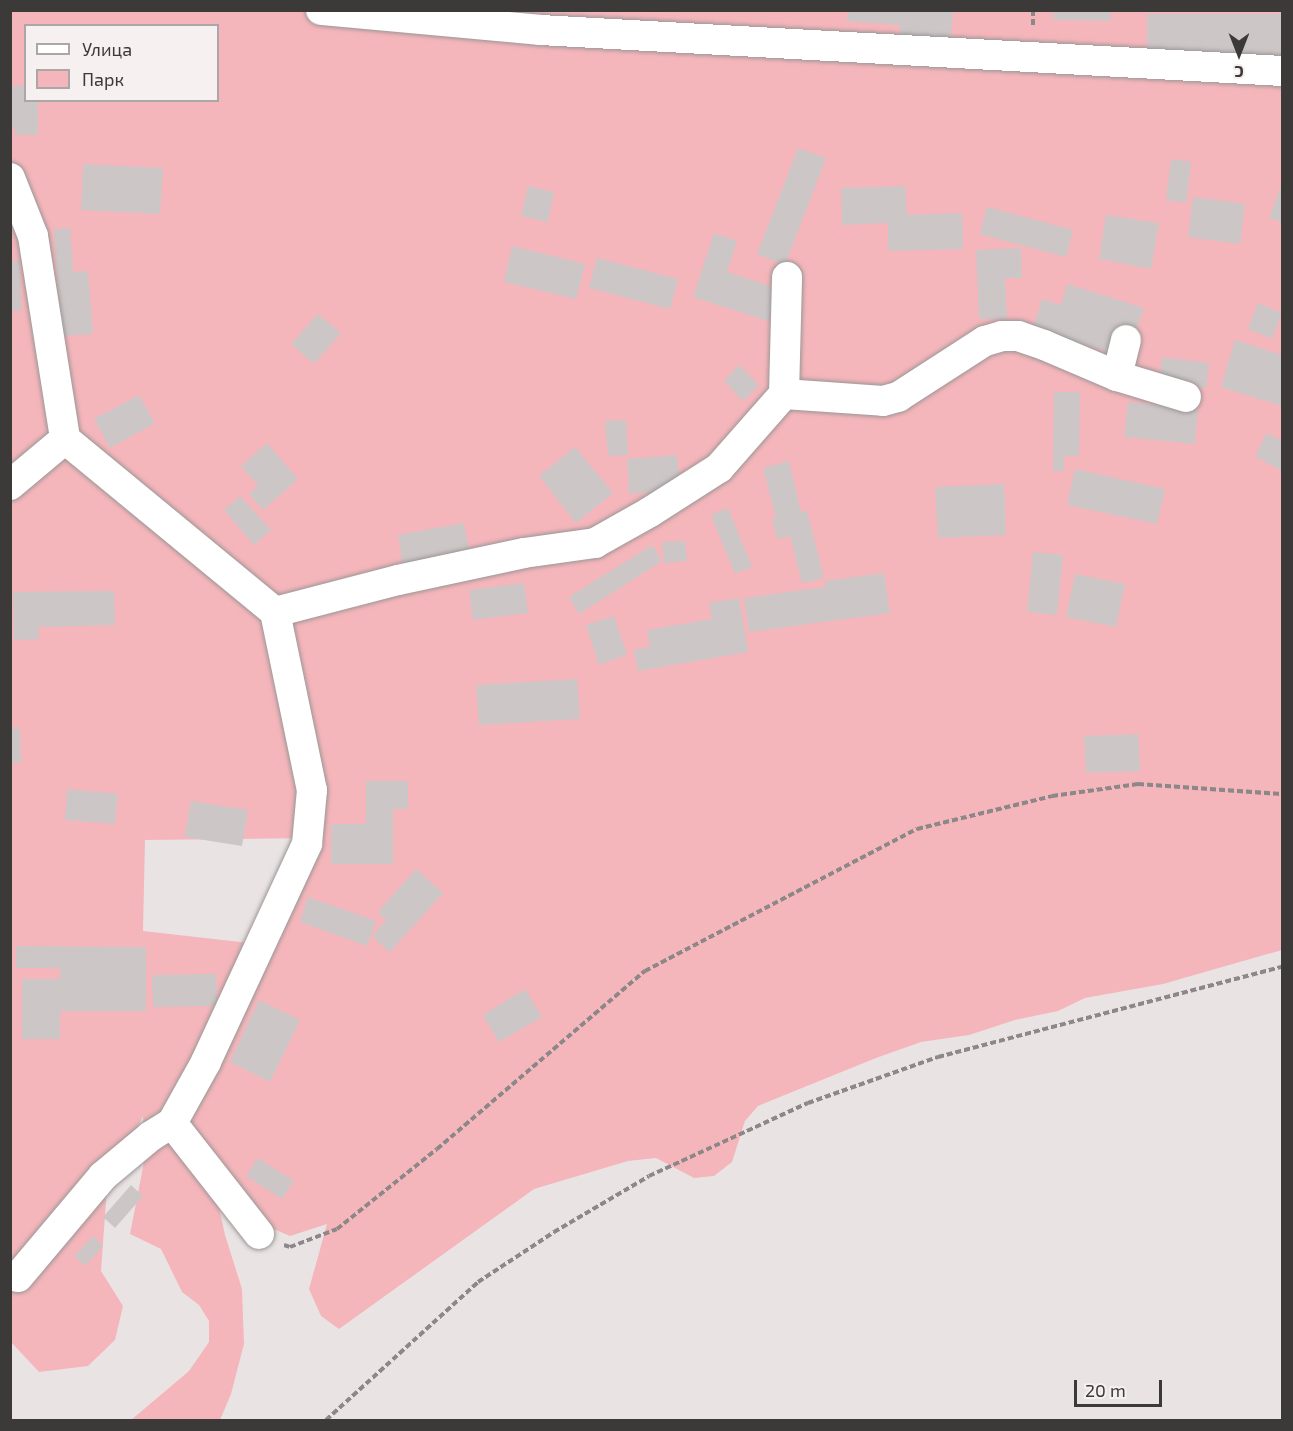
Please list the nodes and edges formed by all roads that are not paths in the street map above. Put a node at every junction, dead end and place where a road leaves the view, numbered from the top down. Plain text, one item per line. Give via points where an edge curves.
1 (321, 10) edge
2 (1282, 70) edge
3 (10, 178) edge
4 (787, 277) dead end
5 (1126, 340) dead end
6 (1117, 376) junction
7 (784, 394) junction
8 (1186, 397) dead end
9 (65, 439) junction
10 (10, 485) edge
11 (275, 612) junction
12 (172, 1123) junction
13 (260, 1234) road end
14 (18, 1276) dead end

1 - 2 lane via 540,30
3 - 9 lane via 33,236
4 - 7 lane
5 - 6 lane
6 - 7 lane via 1044,345 1018,336 1002,336 985,341 898,397 883,401
6 - 8 lane
7 - 11 lane via 719,468 595,543 398,580
9 - 10 lane
9 - 11 lane
11 - 12 lane via 312,790 307,844 206,1062
12 - 13 lane
12 - 14 lane via 103,1176

